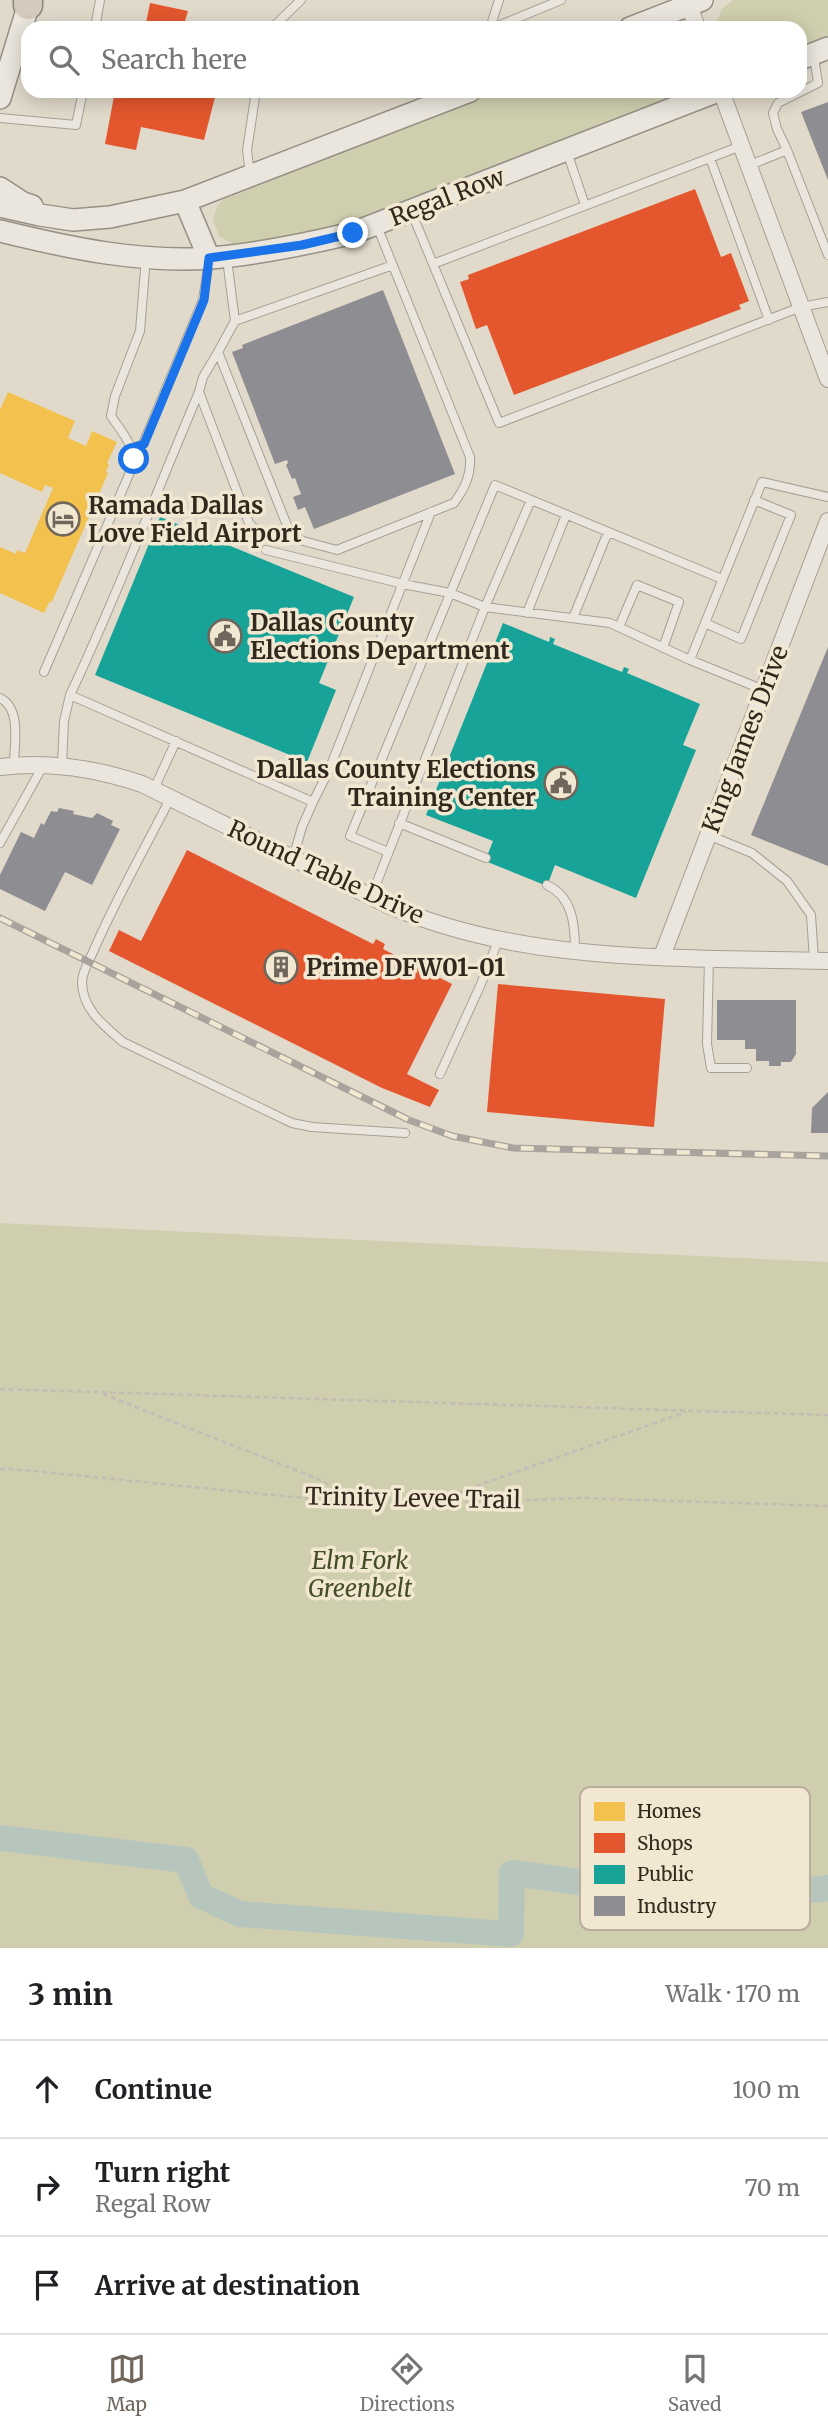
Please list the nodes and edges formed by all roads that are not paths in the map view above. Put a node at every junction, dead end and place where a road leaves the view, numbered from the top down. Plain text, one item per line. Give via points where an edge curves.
1 (100, 0) edge
2 (301, 0) edge
3 (499, 0) edge
4 (561, 0) edge
5 (29, 2) edge
6 (694, 2) edge
7 (23, 21) edge
8 (96, 21) edge
9 (279, 21) edge
10 (493, 21) edge
11 (508, 21) edge
12 (647, 21) edge
13 (696, 21) edge
14 (21, 28) edge
15 (814, 54) edge
16 (828, 79) edge
17 (818, 83) junction
18 (807, 88) edge
19 (0, 98) edge
20 (82, 98) edge
21 (255, 98) edge
22 (452, 98) edge
23 (701, 98) edge
24 (722, 98) edge
25 (788, 98) edge
26 (0, 118) edge
27 (741, 146) junction
28 (566, 150) junction
29 (787, 150) junction
30 (709, 159) junction
31 (748, 166) junction
32 (250, 178) junction
33 (0, 188) edge
34 (185, 201) junction
35 (585, 205) junction
36 (0, 206) edge
37 (411, 211) junction
38 (74, 220) junction
39 (377, 224) junction
40 (0, 231) edge
41 (828, 255) edge
42 (146, 257) junction
43 (218, 257) junction
44 (433, 264) junction
45 (393, 265) junction
46 (828, 302) edge
47 (801, 307) junction
48 (769, 320) junction
49 (235, 321) junction
50 (218, 352) junction
51 (828, 379) edge
52 (198, 392) junction
53 (133, 448) junction
54 (828, 497) edge
55 (531, 500) junction
56 (754, 500) junction
57 (430, 512) junction
58 (566, 515) junction
59 (828, 521) edge
60 (290, 532) junction
61 (608, 532) junction
62 (266, 550) dead end
63 (722, 579) junction
64 (402, 584) junction
65 (450, 593) junction
66 (485, 607) junction
67 (527, 613) junction
68 (572, 618) junction
69 (705, 624) junction
70 (619, 627) junction
71 (663, 648) junction
72 (690, 660) junction
73 (44, 673) dead end
74 (764, 690) junction
75 (70, 695) junction
76 (0, 698) edge
77 (176, 741) junction
78 (44, 764) junction
79 (62, 765) junction
80 (7, 766) edge
81 (154, 789) junction
82 (171, 797) junction
83 (313, 802) junction
84 (399, 823) junction
85 (708, 835) junction
86 (0, 843) edge
87 (388, 852) junction
88 (293, 858) junction
89 (486, 858) dead end
90 (547, 885) dead end
91 (371, 897) junction
92 (498, 941) junction
93 (575, 951) junction
94 (662, 956) junction
95 (709, 958) junction
96 (821, 961) edge
97 (747, 1068) dead end
98 (440, 1074) dead end
99 (405, 1133) dead end

1 - 8 lane
2 - 9 lane
3 - 10 lane
4 - 11 lane
5 - 7 main road
6 - 12 main road
6 - 13 street
14 - 19 main road
15 - 17 lane
16 - 17 lane
17 - 18 lane
20 - 26 lane via 76,125
21 - 32 lane via 247,150
22 - 32 main road
23 - 28 main road, Regal Row
24 - 27 street
25 - 29 lane via 778,103 773,113
27 - 30 lane
27 - 31 street
28 - 35 lane
28 - 37 main road, Regal Row
29 - 31 lane
29 - 41 lane
30 - 35 lane
30 - 48 lane
31 - 47 street
32 - 34 main road
33 - 38 main road via 23,203
34 - 38 main road
34 - 43 main road
35 - 44 lane
36 - 38 main road
37 - 39 main road, Regal Row
37 - 44 lane
39 - 43 main road, Regal Row via 302,245
39 - 45 lane
40 - 42 main road, Regal Row via 62,246
42 - 43 main road, Regal Row
42 - 53 lane via 140,331 111,416
43 - 49 lane
43 - 53 lane via 144,444
44 - 48 lane via 499,423
45 - 49 lane
45 - 57 lane via 470,457 464,490 454,503
46 - 47 lane
47 - 48 lane
47 - 51 street
49 - 50 lane
50 - 52 lane
50 - 60 lane
52 - 60 lane via 249,523 257,532 272,537
52 - 75 lane
53 - 73 lane via 131,470
54 - 56 lane via 761,482
55 - 58 lane
55 - 65 lane via 495,485
55 - 66 lane
56 - 63 lane
56 - 69 lane via 791,515 741,639
57 - 60 lane via 337,550 292,538
57 - 64 lane
58 - 61 lane
58 - 67 lane
59 - 74 street, King James Drive
61 - 63 lane
61 - 68 lane
62 - 64 lane
63 - 69 lane
64 - 65 lane
64 - 83 lane
65 - 66 lane
65 - 87 lane via 350,836
66 - 67 lane
66 - 84 lane
67 - 68 lane
68 - 70 lane
69 - 72 lane
70 - 71 lane
70 - 71 lane via 637,585 679,603
71 - 72 lane
72 - 74 lane
74 - 85 street, King James Drive
75 - 77 lane
75 - 79 lane
76 - 80 lane via 9,703 14,715
77 - 81 lane
77 - 83 lane
78 - 79 street, Round Table Drive
78 - 80 street, Round Table Drive
78 - 86 lane
79 - 81 street, Round Table Drive
81 - 82 street, Round Table Drive
82 - 88 street, Round Table Drive
82 - 99 lane via 83,975 88,1006 99,1023 123,1042 292,1123
83 - 88 lane
84 - 87 lane
84 - 89 lane
85 - 94 street, King James Drive
85 - 96 lane via 752,853 787,881 811,915
87 - 91 lane
88 - 91 street, Round Table Drive
90 - 93 lane via 569,905
91 - 92 street, Round Table Drive via 423,919
92 - 93 street, Round Table Drive
92 - 98 lane
93 - 94 street, Round Table Drive
94 - 95 street, Round Table Drive
95 - 96 street, Round Table Drive
95 - 97 lane via 707,1044 711,1068

